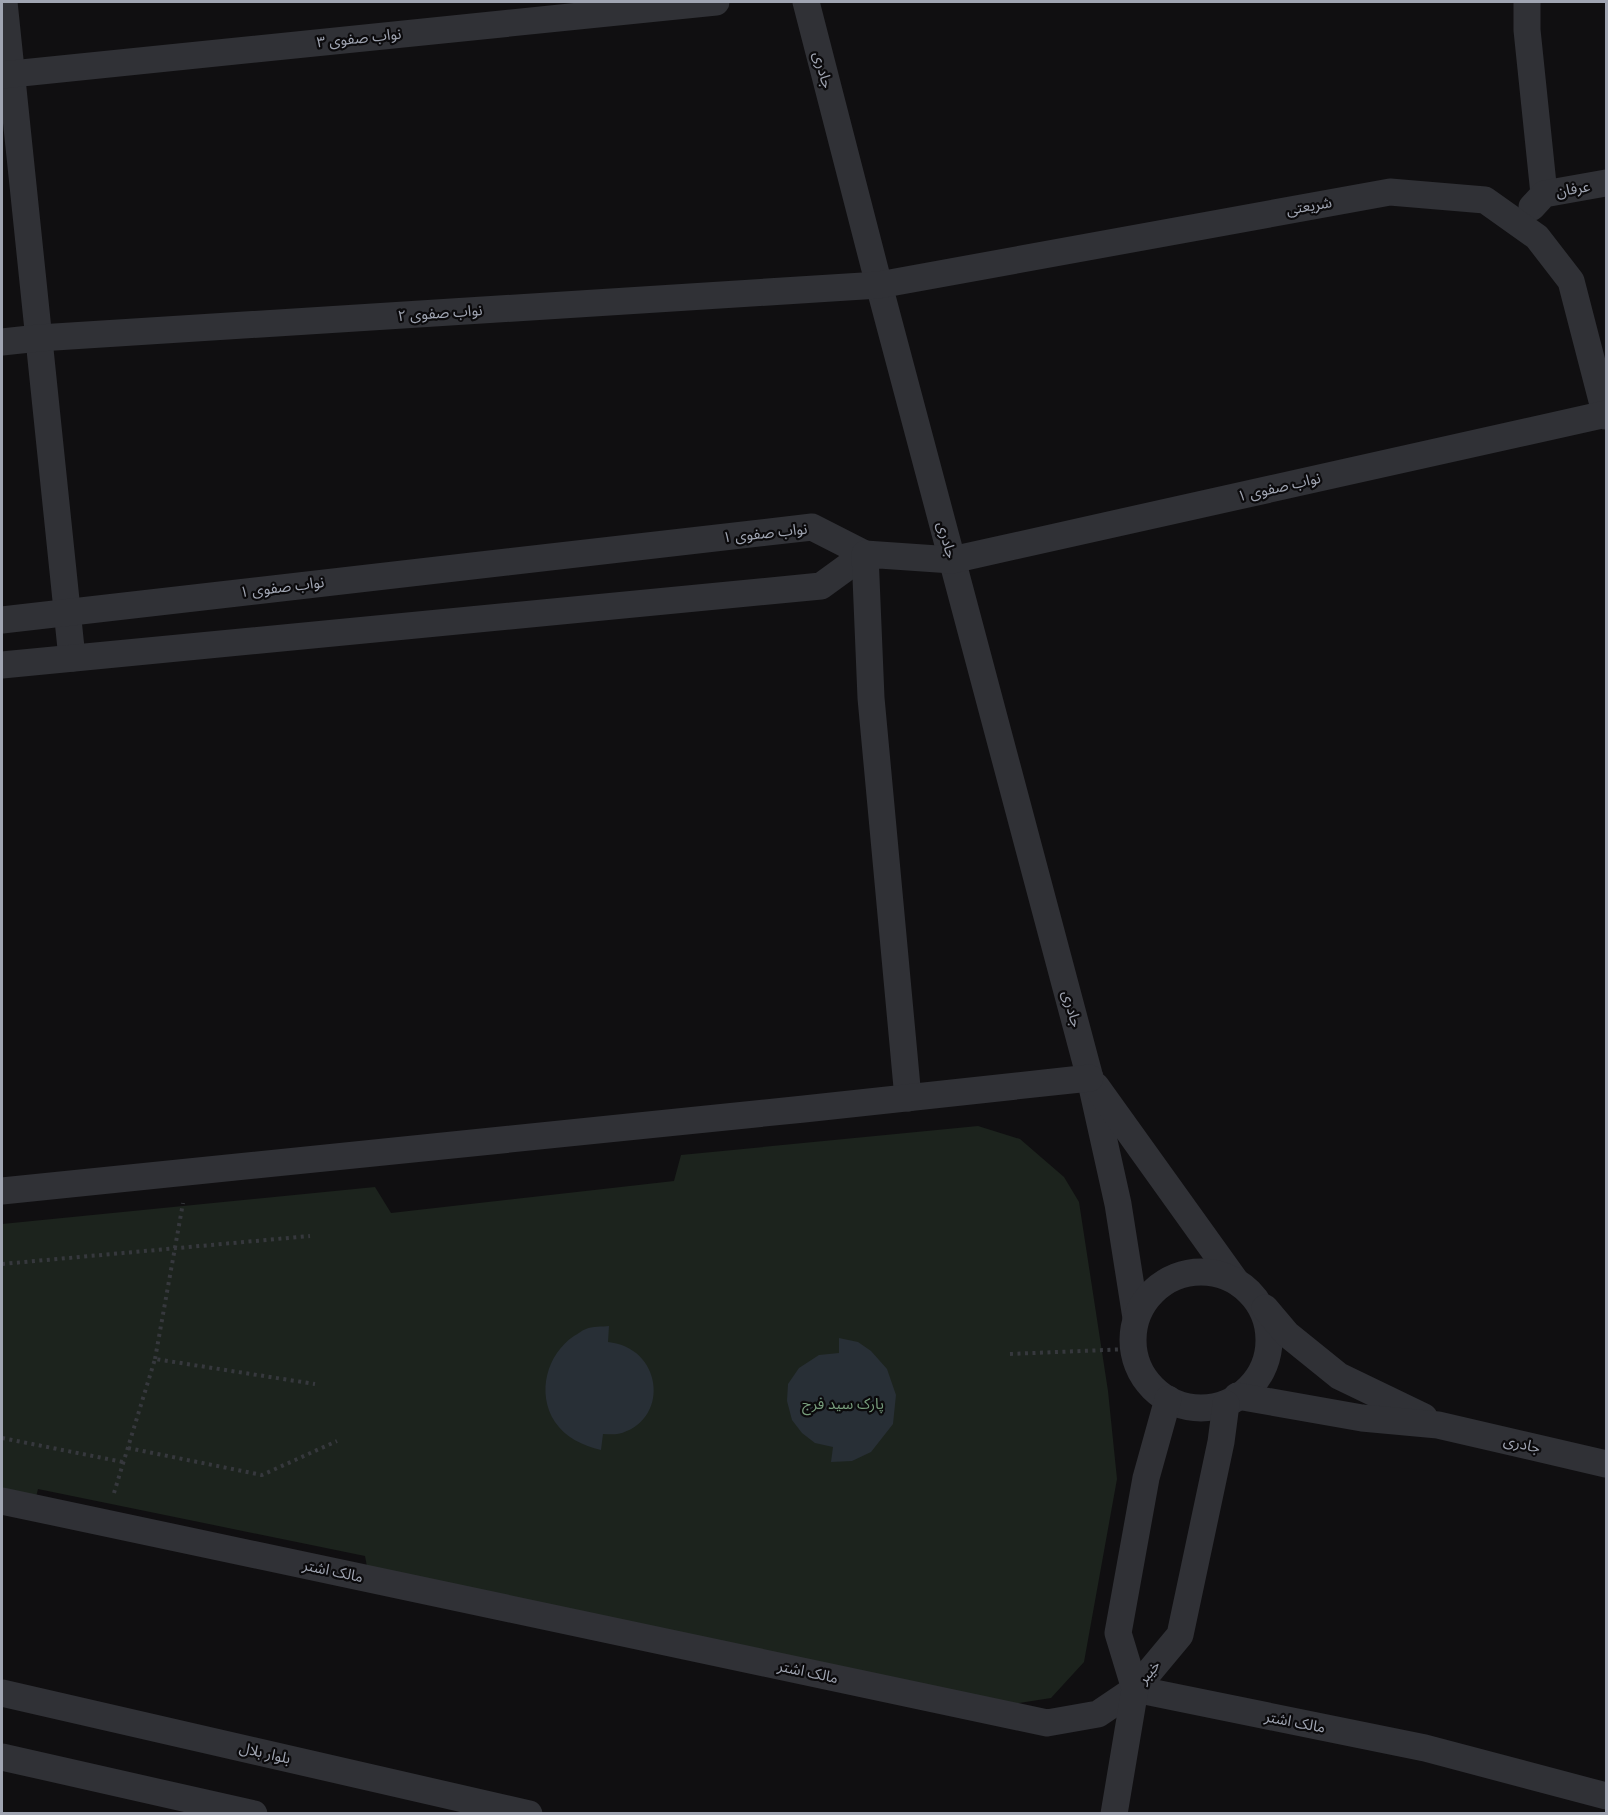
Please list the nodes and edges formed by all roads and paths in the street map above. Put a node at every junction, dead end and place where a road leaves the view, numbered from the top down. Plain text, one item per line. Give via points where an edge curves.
1 (4, 2) edge
2 (716, 2) edge
3 (806, 2) edge
4 (1527, 2) edge
5 (6, 74) edge
6 (1606, 183) edge
7 (1544, 194) junction
8 (1516, 222) junction
9 (879, 285) junction
10 (39, 338) junction
11 (2, 342) edge
12 (1606, 415) edge
13 (865, 554) junction
14 (952, 560) junction
15 (68, 612) junction
16 (2, 620) edge
17 (72, 658) junction
18 (2, 665) edge
19 (1090, 1078) junction
20 (908, 1098) junction
21 (188, 1172) junction
22 (2, 1191) edge
23 (310, 1236) dead end
24 (175, 1248) junction
25 (2, 1264) edge
26 (1235, 1280) junction
27 (1259, 1300) junction
28 (1136, 1318) junction
29 (1132, 1349) junction
30 (1010, 1354) dead end
31 (155, 1359) junction
32 (315, 1384) dead end
33 (1167, 1399) junction
34 (1232, 1400) junction
35 (1438, 1425) junction
36 (2, 1438) edge
37 (337, 1441) dead end
38 (128, 1448) junction
39 (123, 1462) junction
40 (1606, 1464) edge
41 (2, 1501) edge
42 (105, 1523) junction
43 (1135, 1689) junction
44 (2, 1693) edge
45 (2, 1757) edge
46 (1606, 1796) edge
47 (254, 1814) edge
48 (529, 1814) edge
49 (1114, 1814) edge

1 - 5 street
2 - 5 street, نواب صفوی ۳
3 - 9 street, جادری
4 - 7 street
5 - 10 street
6 - 7 street, عرفان
7 - 8 street, عرفان
8 - 9 street, شریعتی via 1485,200 1390,192
8 - 12 street, شریعتی via 1538,237 1571,282
9 - 10 street, نواب صفوی ۲
9 - 14 street, جادری
10 - 11 street, نواب صفوی ۲
10 - 15 street
12 - 14 street, نواب صفوی ۱
13 - 14 street, نواب صفوی ۱
13 - 15 street, نواب صفوی ۱ via 812,527
13 - 17 street via 821,586
13 - 20 street via 871,698
14 - 19 street, جادری
15 - 16 street, نواب صفوی ۱
15 - 17 street
17 - 18 street
19 - 20 street
19 - 26 street
19 - 28 street, جادری via 1118,1204
20 - 21 street
21 - 22 street
21 - 24 path
23 - 24 path
24 - 25 path
24 - 31 path
26 - 27 street
26 - 28 street via 1208,1271 1177,1276 1150,1293
27 - 34 street via 1270,1330 1266,1361 1252,1386
27 - 35 street via 1287,1334 1339,1376
28 - 29 street
29 - 30 path
29 - 33 street via 1143,1379
31 - 32 path
31 - 38 path
33 - 34 street via 1195,1408
33 - 43 street, خیبر via 1146,1478 1118,1633
34 - 35 street
34 - 43 street, خیبر via 1180,1635
35 - 40 street, جادری
36 - 39 path
37 - 38 path via 262,1475
38 - 39 path
39 - 42 path
41 - 42 street, مالک اشتر
42 - 43 street, مالک اشتر via 1047,1723 1098,1714
43 - 46 street, مالک اشتر via 1425,1748
43 - 49 street
44 - 48 street, بلوار بلال
45 - 47 street

